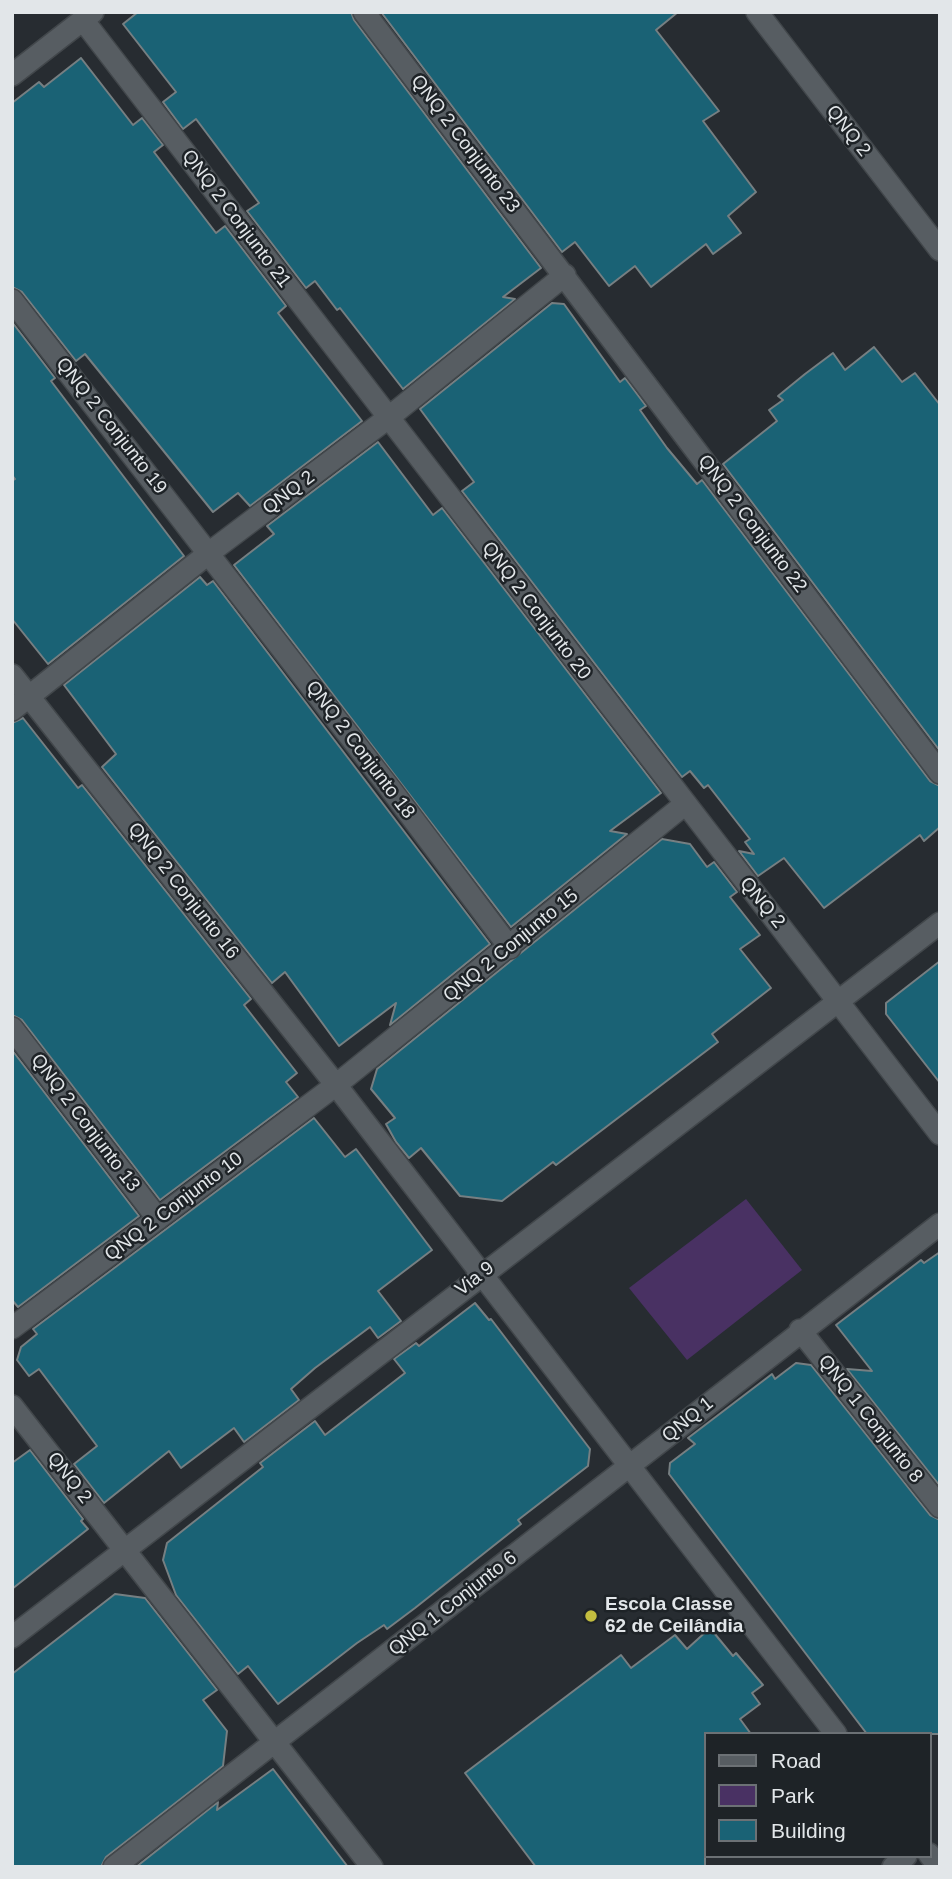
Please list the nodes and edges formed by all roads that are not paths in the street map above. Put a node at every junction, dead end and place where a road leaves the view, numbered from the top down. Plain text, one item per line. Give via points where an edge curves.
1 (364, 12) edge
2 (757, 12) edge
3 (88, 16) edge
4 (12, 75) edge
5 (940, 250) edge
6 (565, 275) junction
7 (12, 300) edge
8 (388, 418) junction
9 (209, 553) junction
10 (12, 675) edge
11 (21, 703) edge
12 (940, 773) edge
13 (684, 805) junction
14 (940, 923) edge
15 (510, 948) junction
16 (840, 1001) junction
17 (12, 1028) edge
18 (337, 1085) junction
19 (940, 1134) edge
20 (158, 1219) junction
21 (940, 1224) edge
22 (480, 1275) junction
23 (12, 1328) edge
24 (800, 1330) junction
25 (12, 1406) edge
26 (630, 1467) junction
27 (940, 1507) edge
28 (125, 1550) junction
29 (12, 1637) edge
30 (834, 1732) edge
31 (275, 1741) junction
32 (114, 1867) edge
33 (372, 1867) edge

1 - 6 street, QNQ 2 Conjunto 23
2 - 5 street, QNQ 2
3 - 4 street
3 - 8 street, QNQ 2 Conjunto 21
6 - 8 street, QNQ 2
6 - 12 street, QNQ 2 Conjunto 22
7 - 9 street, QNQ 2 Conjunto 19
8 - 9 street, QNQ 2
8 - 13 street, QNQ 2 Conjunto 20
9 - 11 street, QNQ 2
9 - 15 street, QNQ 2 Conjunto 18
10 - 11 street, QNQ 2 Conjunto 16
11 - 18 street, QNQ 2 Conjunto 16
13 - 15 street, QNQ 2 Conjunto 15
13 - 16 street, QNQ 2
14 - 16 street, Via 9
15 - 18 street, QNQ 2 Conjunto 15
16 - 19 street
16 - 22 street, Via 9
17 - 20 street, QNQ 2 Conjunto 13
18 - 20 street, QNQ 2 Conjunto 10
18 - 22 street
20 - 23 street, QNQ 2 Conjunto 10
21 - 24 street, QNQ 1
22 - 26 street
22 - 28 street, Via 9
24 - 26 street, QNQ 1
24 - 27 street, QNQ 1 Conjunto 8
25 - 28 street, QNQ 2
26 - 30 street
26 - 31 street, QNQ 1 Conjunto 6
28 - 29 street, Via 9
28 - 31 street
31 - 32 street, QNQ 1 Conjunto 6
31 - 33 street

